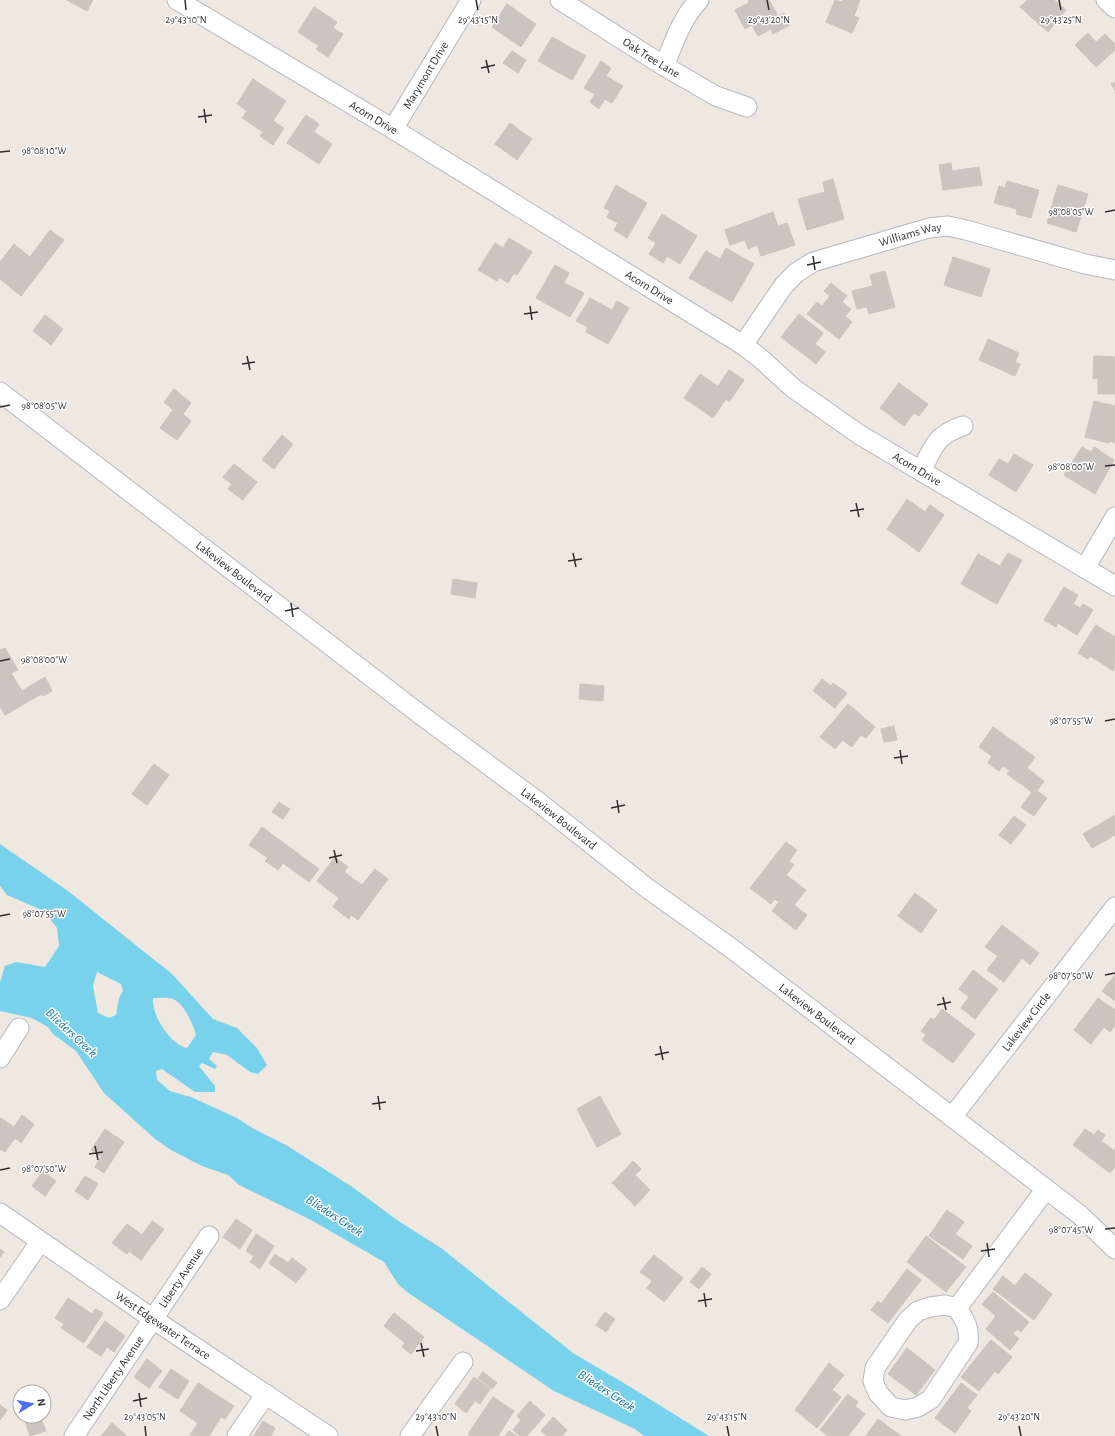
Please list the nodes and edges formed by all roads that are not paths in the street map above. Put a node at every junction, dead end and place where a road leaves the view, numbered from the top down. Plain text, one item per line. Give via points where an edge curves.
1 (177, 0) edge
2 (471, 0) edge
3 (560, 0) edge
4 (699, 0) edge
5 (1106, 0) edge
6 (1115, 8) edge
7 (664, 66) junction
8 (747, 107) dead end
9 (393, 129) junction
10 (1115, 270) edge
11 (743, 345) junction
12 (0, 392) edge
13 (962, 426) dead end
14 (921, 471) junction
15 (1115, 517) edge
16 (1085, 568) junction
17 (1115, 586) edge
18 (1115, 907) edge
19 (19, 1028) dead end
20 (0, 1058) edge
21 (952, 1117) junction
22 (1046, 1189) junction
23 (0, 1213) edge
24 (209, 1236) dead end
25 (1112, 1240) edge
26 (40, 1242) junction
27 (0, 1300) edge
28 (957, 1308) junction
29 (153, 1320) junction
30 (463, 1362) dead end
31 (266, 1394) junction
32 (74, 1436) edge
33 (237, 1436) edge
34 (328, 1436) edge
35 (410, 1436) edge

1 - 9 street, Acorn Drive
2 - 9 street, Marymont Drive
3 - 7 street, Oak Tree Lane
4 - 7 street via 688,11
5 - 6 street
7 - 8 street, Oak Tree Lane via 716,96
9 - 11 street, Acorn Drive
10 - 11 street, Williams Way via 966,230 948,226 929,228 813,262 784,285
11 - 14 street, Acorn Drive via 793,388 860,435
12 - 21 street, Lakeview Boulevard via 537,801 647,888 731,948
13 - 14 street via 940,437
14 - 16 street, Acorn Drive
15 - 16 street
16 - 17 street, Acorn Drive
18 - 21 street, Lakeview Circle
19 - 20 street
21 - 22 street, Lakeview Boulevard
22 - 25 street, Lakeview Boulevard
22 - 28 street
23 - 26 street, West Edgewater Terrace
24 - 29 street, Liberty Avenue
26 - 27 street
26 - 29 street, West Edgewater Terrace
28 - 28 street via 945,1305 918,1310 908,1320 875,1368 873,1382 878,1393 891,1407 905,1410 918,1407 931,1399 968,1343 967,1323
29 - 31 street, West Edgewater Terrace
29 - 32 street, North Liberty Avenue
30 - 35 street
31 - 33 street
31 - 34 street, West Edgewater Terrace

